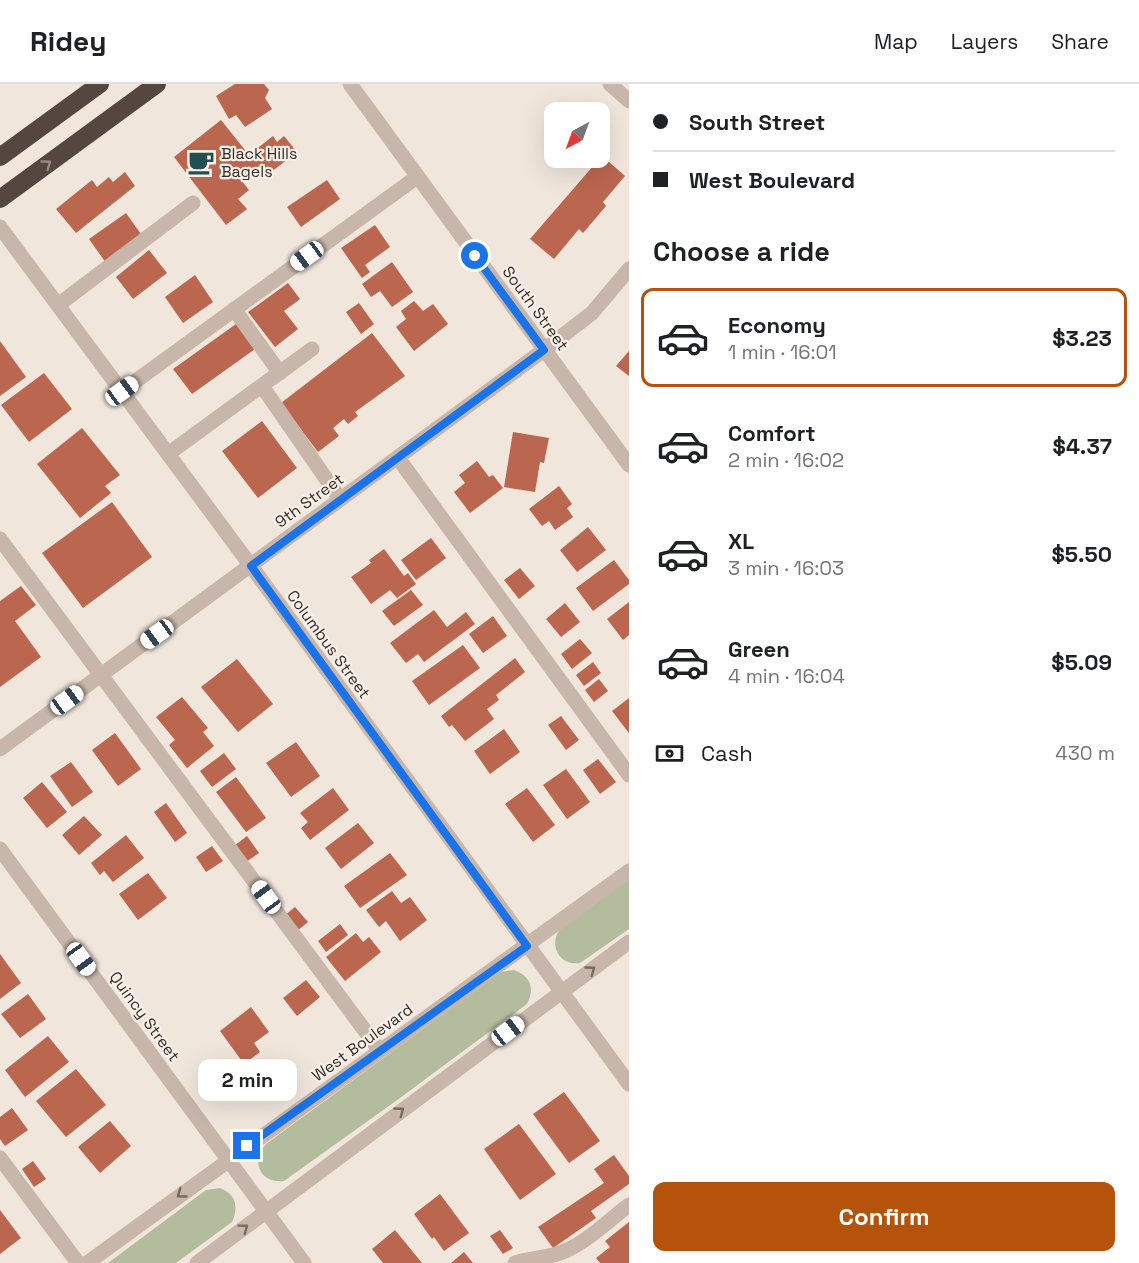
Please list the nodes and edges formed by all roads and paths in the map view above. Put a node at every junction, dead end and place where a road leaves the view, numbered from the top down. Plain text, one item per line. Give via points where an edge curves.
1 (100, 84) edge
2 (157, 84) edge
3 (350, 84) edge
4 (610, 84) edge
5 (629, 101) edge
6 (0, 157) edge
7 (417, 177) junction
8 (0, 199) edge
9 (193, 203) dead end
10 (0, 227) edge
11 (629, 269) edge
12 (58, 304) junction
13 (234, 309) junction
14 (312, 349) dead end
15 (544, 350) junction
16 (280, 373) junction
17 (262, 386) junction
18 (122, 391) junction
19 (168, 454) junction
20 (398, 458) junction
21 (629, 465) edge
22 (340, 500) junction
23 (0, 539) edge
24 (251, 566) junction
25 (101, 675) junction
26 (0, 749) edge
27 (629, 775) edge
28 (0, 849) edge
29 (629, 871) edge
30 (629, 942) edge
31 (527, 946) junction
32 (561, 992) junction
33 (380, 1051) junction
34 (629, 1084) edge
35 (0, 1158) edge
36 (228, 1159) junction
37 (629, 1205) edge
38 (266, 1212) junction
39 (537, 1260) edge
40 (78, 1263) edge
41 (87, 1263) edge
42 (197, 1263) edge
43 (304, 1263) edge
44 (515, 1263) edge

1 - 6 highway
8 -> 2 highway
3 - 7 street, South Street
4 - 5 street
7 - 13 street
7 - 15 street, South Street
9 - 12 street
10 - 12 street, Columbus Street
11 - 15 street, 9th Street via 592,313
12 - 18 street, Columbus Street
13 - 16 street
13 - 18 street
14 - 16 street
15 - 20 street, 9th Street
15 - 21 street, South Street
16 - 17 street
17 - 19 street
17 - 22 street
18 - 19 street, Columbus Street
19 - 24 street, Columbus Street
20 - 22 street, 9th Street
20 - 27 street
22 - 24 street, 9th Street
23 - 25 street
24 - 25 street, 9th Street
24 - 31 street, Columbus Street
25 - 26 street, 9th Street
25 - 33 street
28 - 36 street, Quincy Street
29 - 31 street, West Boulevard
32 -> 30 street
31 - 32 street, Columbus Street
31 - 33 street, West Boulevard
32 - 34 street, Columbus Street
38 -> 32 street
33 - 36 street, West Boulevard
35 - 40 street
36 - 38 street, Quincy Street
36 -> 41 street, West Boulevard
37 - 39 street via 566,1251
42 -> 38 street
38 - 43 street, Quincy Street
39 - 44 street

